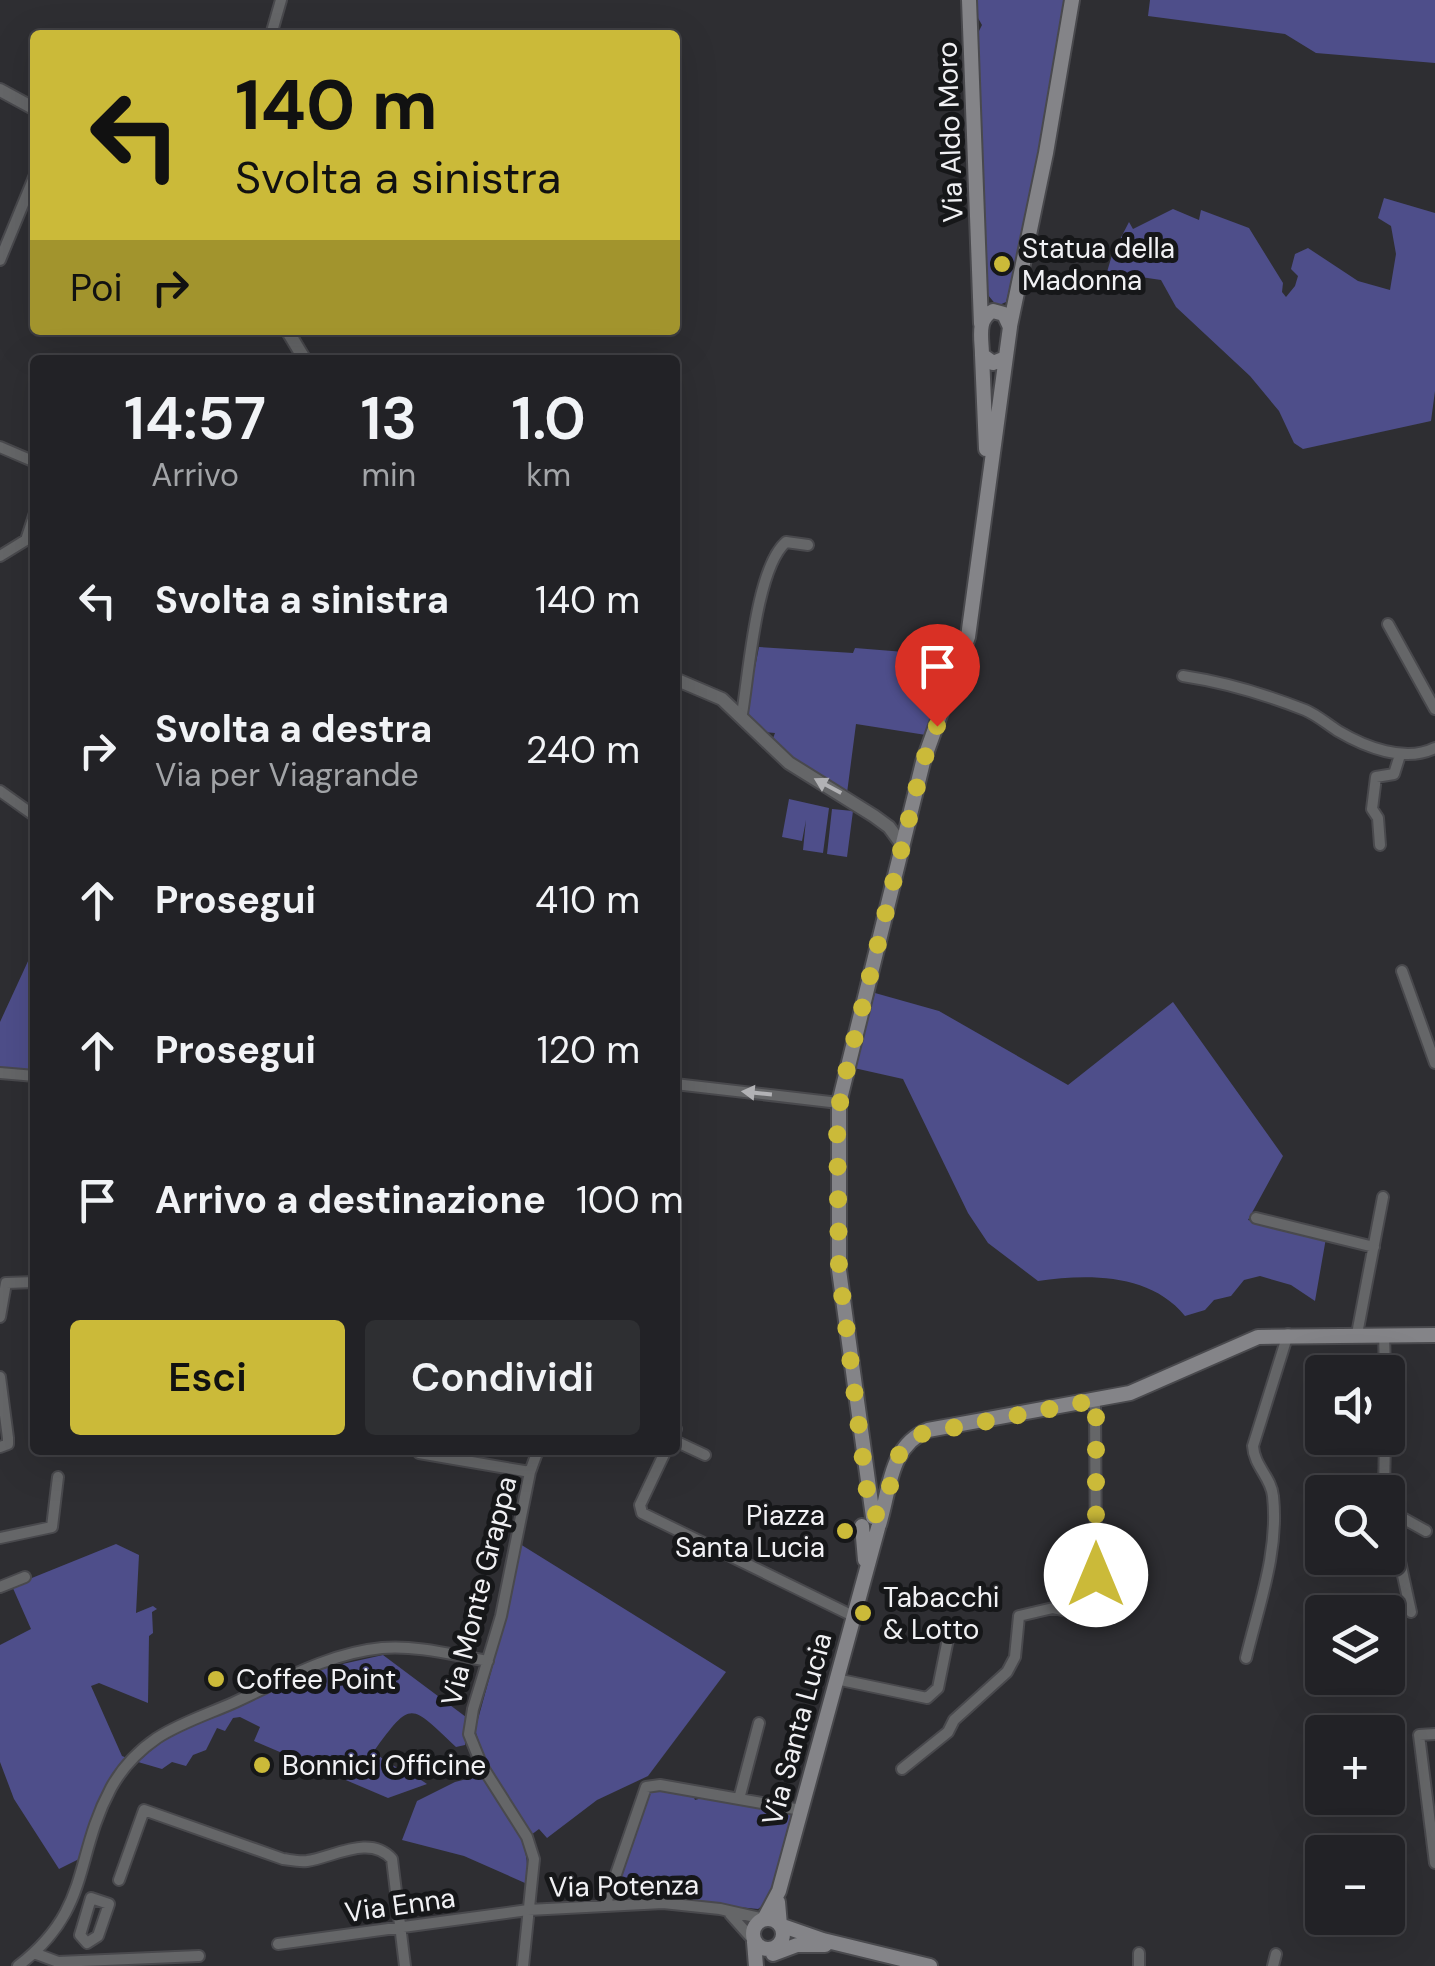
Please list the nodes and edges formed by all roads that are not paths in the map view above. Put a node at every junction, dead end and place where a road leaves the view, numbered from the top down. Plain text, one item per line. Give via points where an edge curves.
1 (281, 0) edge
2 (970, 0) edge
3 (1072, 0) edge
4 (272, 30) edge
5 (0, 90) edge
6 (30, 108) edge
7 (30, 187) edge
8 (0, 260) edge
9 (980, 263) junction
10 (1020, 270) junction
11 (998, 311) junction
12 (982, 324) junction
13 (1010, 327) junction
14 (982, 355) junction
15 (1003, 359) junction
16 (0, 447) edge
17 (30, 460) edge
18 (30, 528) edge
19 (808, 545) dead end
20 (0, 556) edge
21 (1388, 624) dead end
22 (964, 652) junction
23 (1183, 676) dead end
24 (680, 681) edge
25 (1435, 709) edge
26 (742, 714) junction
27 (1435, 748) edge
28 (1400, 755) junction
29 (0, 791) edge
30 (30, 812) edge
31 (903, 846) junction
32 (1380, 846) dead end
33 (1402, 972) dead end
34 (1422, 1026) junction
35 (1435, 1027) edge
36 (1435, 1063) edge
37 (0, 1073) edge
38 (30, 1076) edge
39 (680, 1085) edge
40 (839, 1103) junction
41 (1383, 1197) dead end
42 (1256, 1218) dead end
43 (1374, 1247) junction
44 (30, 1282) edge
45 (0, 1317) edge
46 (1288, 1334) junction
47 (1357, 1334) junction
48 (1384, 1334) junction
49 (1435, 1335) edge
50 (1385, 1355) edge
51 (0, 1377) edge
52 (1096, 1400) junction
53 (680, 1443) edge
54 (0, 1447) edge
55 (705, 1454) dead end
56 (431, 1455) edge
57 (536, 1455) edge
58 (664, 1455) edge
59 (530, 1472) junction
60 (58, 1477) dead end
61 (1405, 1519) edge
62 (872, 1522) junction
63 (1426, 1531) dead end
64 (0, 1538) edge
65 (1403, 1575) edge
66 (24, 1578) dead end
67 (0, 1587) edge
68 (1411, 1612) dead end
69 (853, 1616) junction
70 (950, 1629) dead end
71 (1246, 1658) dead end
72 (488, 1660) junction
73 (836, 1679) junction
74 (759, 1722) dead end
75 (1435, 1734) edge
76 (902, 1769) dead end
77 (739, 1799) junction
78 (801, 1810) junction
79 (1435, 1863) edge
80 (119, 1880) dead end
81 (779, 1890) junction
82 (605, 1906) junction
83 (720, 1909) junction
84 (528, 1910) junction
85 (764, 1919) junction
86 (780, 1925) junction
87 (400, 1927) junction
88 (754, 1941) junction
89 (87, 1943) dead end
90 (278, 1944) dead end
91 (845, 1946) junction
92 (34, 1952) junction
93 (1139, 1953) dead end
94 (199, 1956) dead end
95 (770, 1957) edge
96 (85, 1962) junction
97 (18, 1966) edge
98 (405, 1966) edge
99 (523, 1966) edge
100 (930, 1966) edge
101 (1138, 1966) edge

1 - 4 street
2 - 9 main road, Via Aldo Moro
3 - 10 main road
5 - 6 street
7 - 8 street
9 - 11 main road via 985,298
9 - 12 main road
10 - 11 main road via 1008,303
10 - 13 main road
11 - 12 main road
11 - 13 main road
12 - 14 main road
13 - 15 main road
14 - 15 main road
14 - 22 main road via 986,450
15 - 22 main road
16 - 17 street
18 - 20 street via 26,540
19 - 26 street via 786,542 764,578
21 - 25 street
22 - 31 main road via 923,762
23 - 28 street via 1304,710 1349,737
24 - 26 street
31 -> 26 street via 888,826 789,763
27 - 28 street
28 - 32 street via 1394,774 1376,777 1372,809
29 - 30 street
31 - 40 main road
33 - 34 street
34 - 35 street
34 - 36 street
37 - 38 street
40 -> 39 street
40 - 62 main road via 839,1270
41 - 43 street
42 - 43 street
43 - 47 street
44 - 45 street via 6,1283
46 - 47 main road
46 - 52 main road via 1258,1337 1145,1388
46 - 71 street via 1253,1446 1272,1486 1275,1544
47 - 48 main road
48 - 49 main road
48 - 50 street
51 - 54 street via 8,1444
52 - 62 main road via 916,1435 898,1456 886,1501
52 - 76 street via 1092,1594 1072,1612 1053,1608 1019,1616 1007,1672
53 - 55 street
56 - 59 street
57 - 59 street, Via Monte Grappa
58 - 69 street via 642,1513
59 - 72 street, Via Monte Grappa
60 - 64 street via 52,1527
61 - 63 street
62 - 69 main road, Via Santa Lucia
65 - 68 street
66 - 67 street
69 - 73 main road, Via Santa Lucia
70 - 73 street via 938,1688 926,1698
72 - 84 street, Via Monte Grappa via 469,1734 531,1848
72 - 92 street via 403,1647 350,1654 159,1737 112,1788 74,1899
73 - 78 main road, Via Santa Lucia
74 - 77 street
75 - 79 street via 1419,1736
77 - 78 street
77 - 82 street via 646,1787
78 - 81 main road, Via Santa Lucia
80 - 87 street via 144,1810 283,1859 372,1848 392,1859
81 - 85 main road
81 - 86 main road
82 - 83 street, Via Potenza via 664,1902
82 - 84 street, Via Potenza
83 - 85 street, Via Potenza
83 - 88 street
84 - 87 street, Via Enna
84 - 99 street, Via Monte Grappa
85 - 86 main road
85 - 88 main road via 754,1928
86 - 91 main road
86 - 95 main road via 784,1934
87 - 90 street, Via Enna
87 - 98 street
88 - 95 main road
89 - 96 street
91 - 95 main road
91 - 100 main road
92 - 96 street
92 - 97 street
93 - 101 street
94 - 96 street

